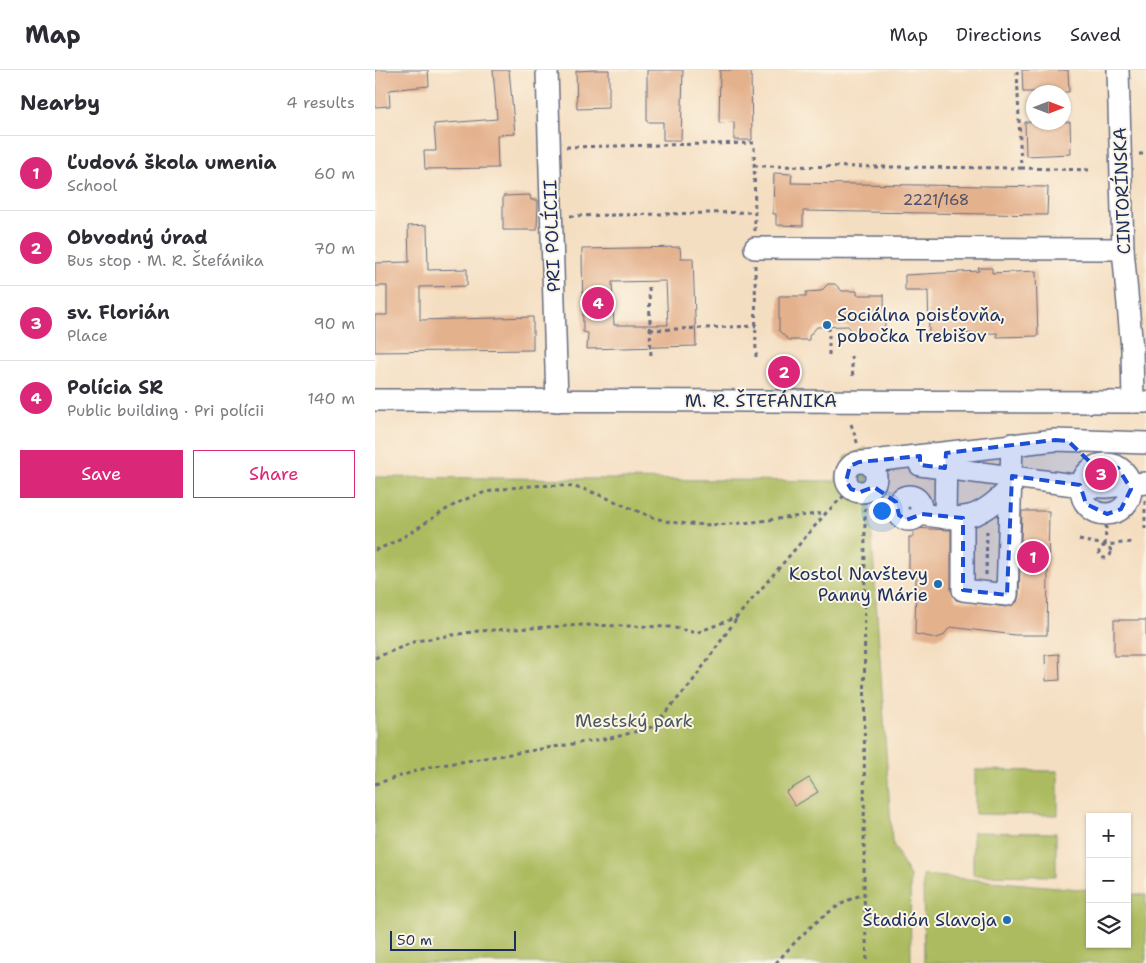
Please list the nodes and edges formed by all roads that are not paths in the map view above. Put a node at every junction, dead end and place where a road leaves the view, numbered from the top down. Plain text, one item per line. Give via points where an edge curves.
1 (547, 70) edge
2 (1118, 70) edge
3 (755, 248) dead end
4 (1123, 249) junction
5 (375, 400) edge
6 (557, 401) junction
7 (1140, 402) edge
8 (1068, 441) junction
9 (1144, 443) edge
10 (1012, 444) junction
11 (920, 460) junction
12 (945, 461) junction
13 (1105, 465) junction
14 (1011, 482) junction
15 (1138, 484) edge
16 (1082, 486) junction
17 (936, 516) junction

1 - 6 street, PRI POLÍCII
2 - 4 street, CINTORÍNSKA
3 - 4 street
4 - 7 street, CINTORÍNSKA
5 - 6 street, M. R. ŠTEFÁNIKA
6 - 7 street, M. R. ŠTEFÁNIKA
8 - 9 street
8 - 10 street
8 - 13 street via 1079,455
9 - 13 street via 1133,454
10 - 12 street
10 - 14 street
11 - 12 street
11 - 17 street
11 - 17 street via 854,463 846,471 846,481 898,503 897,512 905,520
12 - 14 street
12 - 17 street
13 - 15 street via 1125,473
13 - 16 street via 1087,474
14 - 16 street
14 - 17 street via 987,508 975,515
14 - 17 street via 1007,595 963,590 963,553
15 - 16 street
15 - 16 street via 1121,509 1107,514 1099,513 1086,504 1082,498

